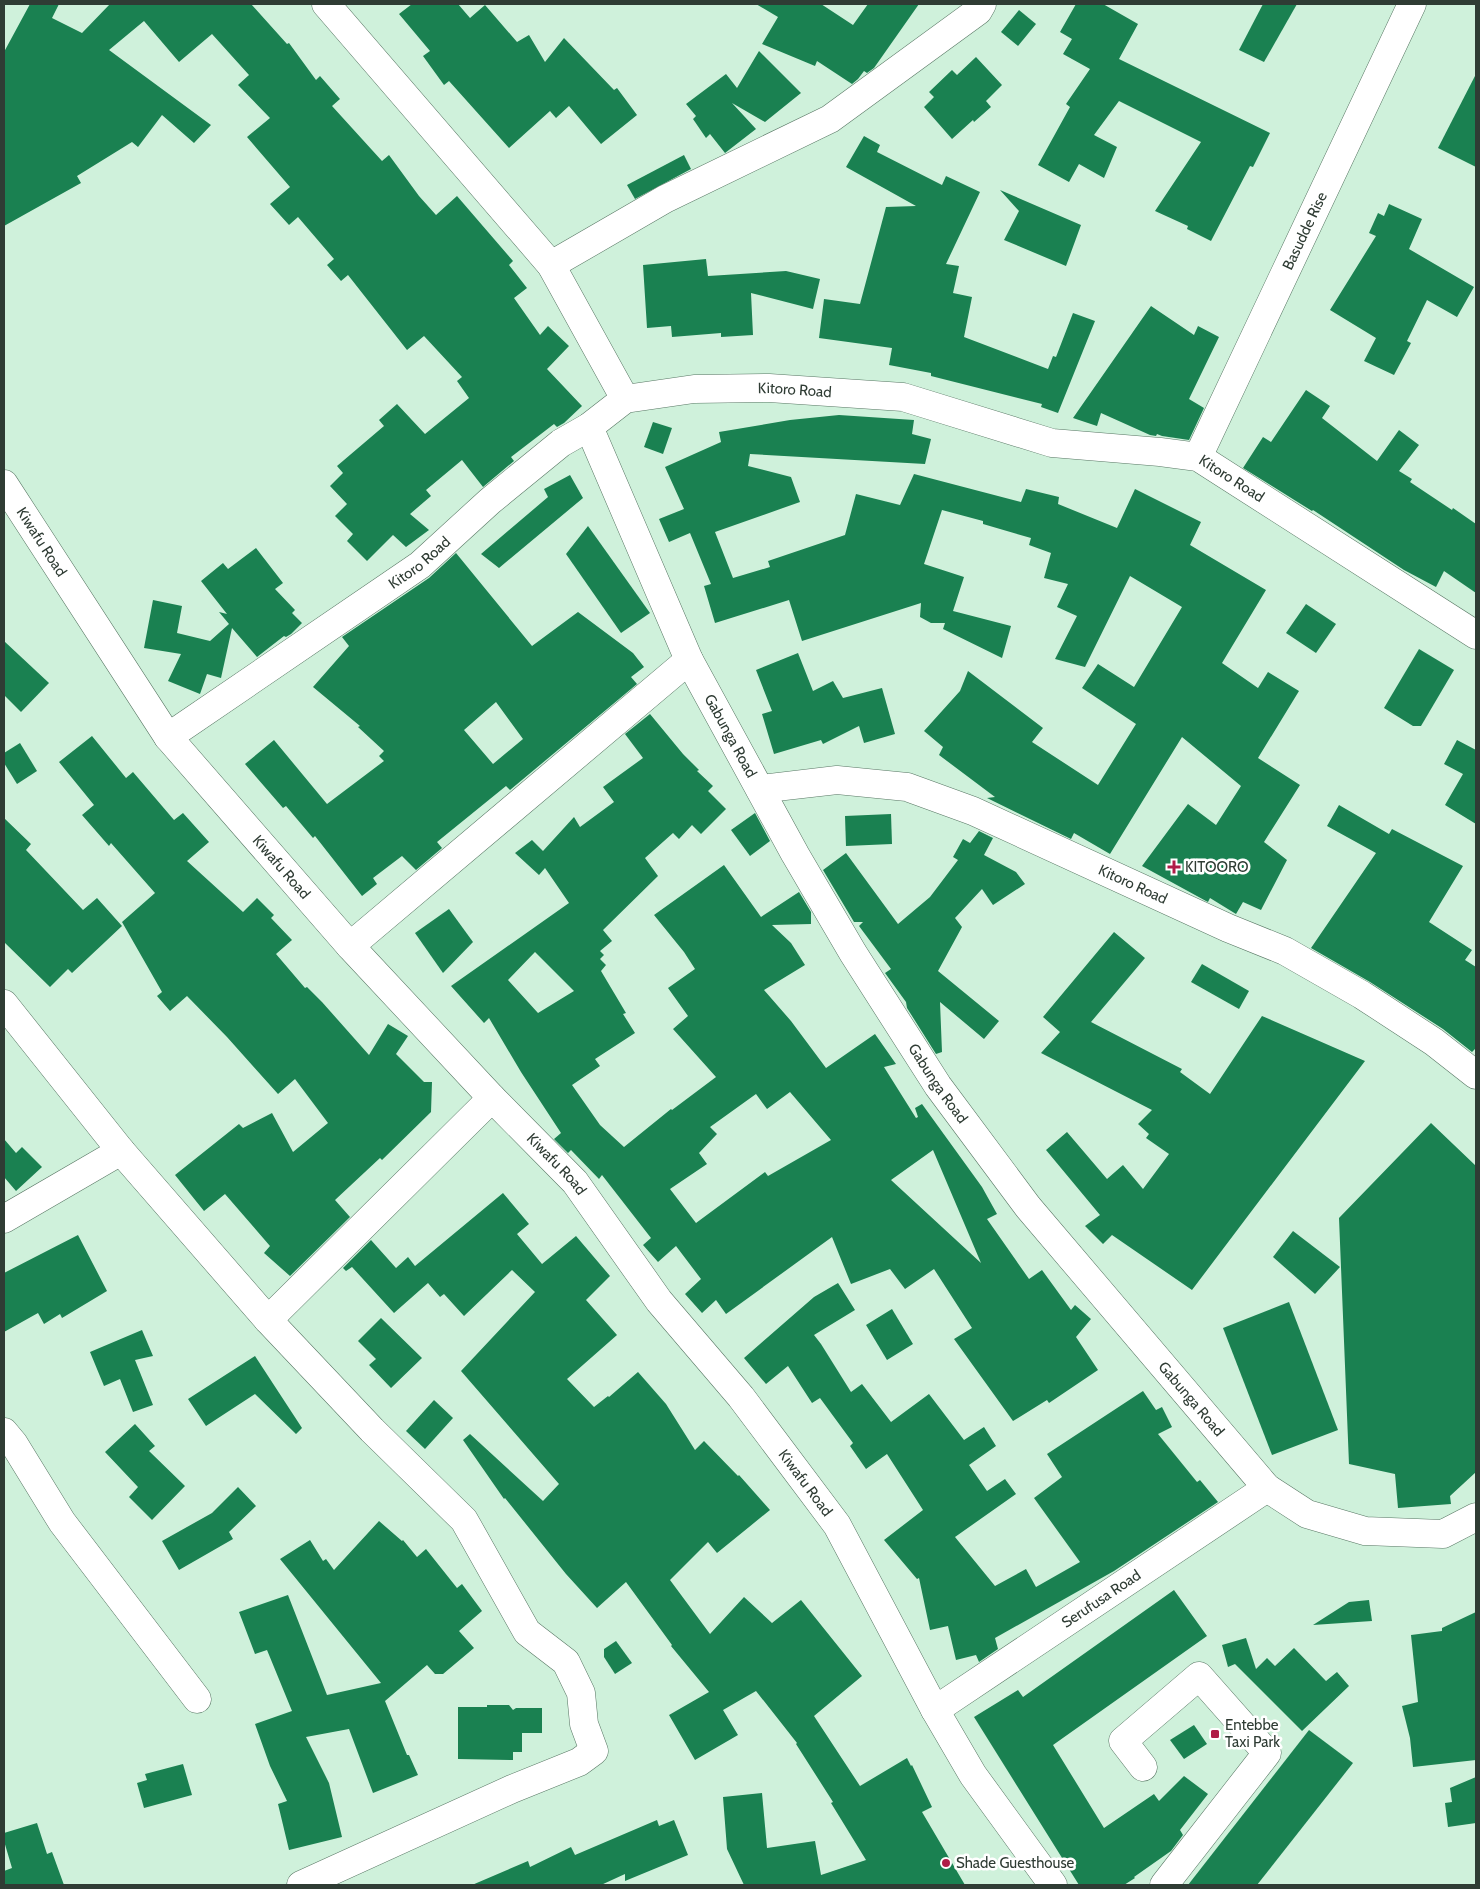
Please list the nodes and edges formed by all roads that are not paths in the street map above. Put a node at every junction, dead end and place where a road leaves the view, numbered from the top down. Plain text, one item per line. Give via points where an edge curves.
1 (326, 4) edge
2 (982, 4) edge
3 (1412, 4) edge
4 (551, 265) junction
5 (625, 399) junction
6 (589, 427) junction
7 (1198, 458) junction
8 (4, 484) edge
9 (1476, 636) edge
10 (689, 660) junction
11 (168, 737) junction
12 (760, 789) junction
13 (350, 946) junction
14 (4, 1004) edge
15 (1476, 1075) edge
16 (492, 1098) junction
17 (121, 1152) junction
18 (4, 1219) edge
19 (268, 1320) junction
20 (4, 1432) edge
21 (1267, 1488) junction
22 (1476, 1517) edge
23 (197, 1698) dead end
24 (936, 1710) junction
25 (1143, 1767) dead end
26 (301, 1885) edge
27 (1053, 1885) edge
28 (1164, 1885) edge

1 - 4 street
2 - 4 street via 978,11 830,119 665,199
3 - 7 street, Basudde Rise
4 - 5 street
5 - 6 street, Kitoro Road
5 - 7 street, Kitoro Road via 694,389 769,388 903,397 1052,443
6 - 10 street, Gabunga Road
6 - 11 street, Kitoro Road via 561,443 490,501 420,565
7 - 9 street, Kitoro Road
8 - 11 street, Kiwafu Road
10 - 12 street, Gabunga Road
10 - 13 street
11 - 13 street, Kiwafu Road
12 - 15 street, Kitoro Road via 837,780 907,787 973,811 1285,951 1362,995 1434,1042
12 - 21 street, Gabunga Road via 853,953 938,1086 1028,1206
13 - 16 street, Kiwafu Road
14 - 17 street
16 - 19 street
16 - 24 street, Kiwafu Road via 575,1182 659,1301 741,1397 837,1525
17 - 18 street
17 - 19 street
19 - 26 street via 372,1430 464,1520 527,1632 566,1662 581,1693 584,1724 594,1751 579,1762
20 - 23 street via 62,1522
21 - 22 street, Gabunga Road via 1307,1514 1365,1531 1443,1534
21 - 24 street, Serufusa Road
24 - 27 street, Kiwafu Road via 973,1774
25 - 28 street via 1123,1741 1200,1676 1267,1753

